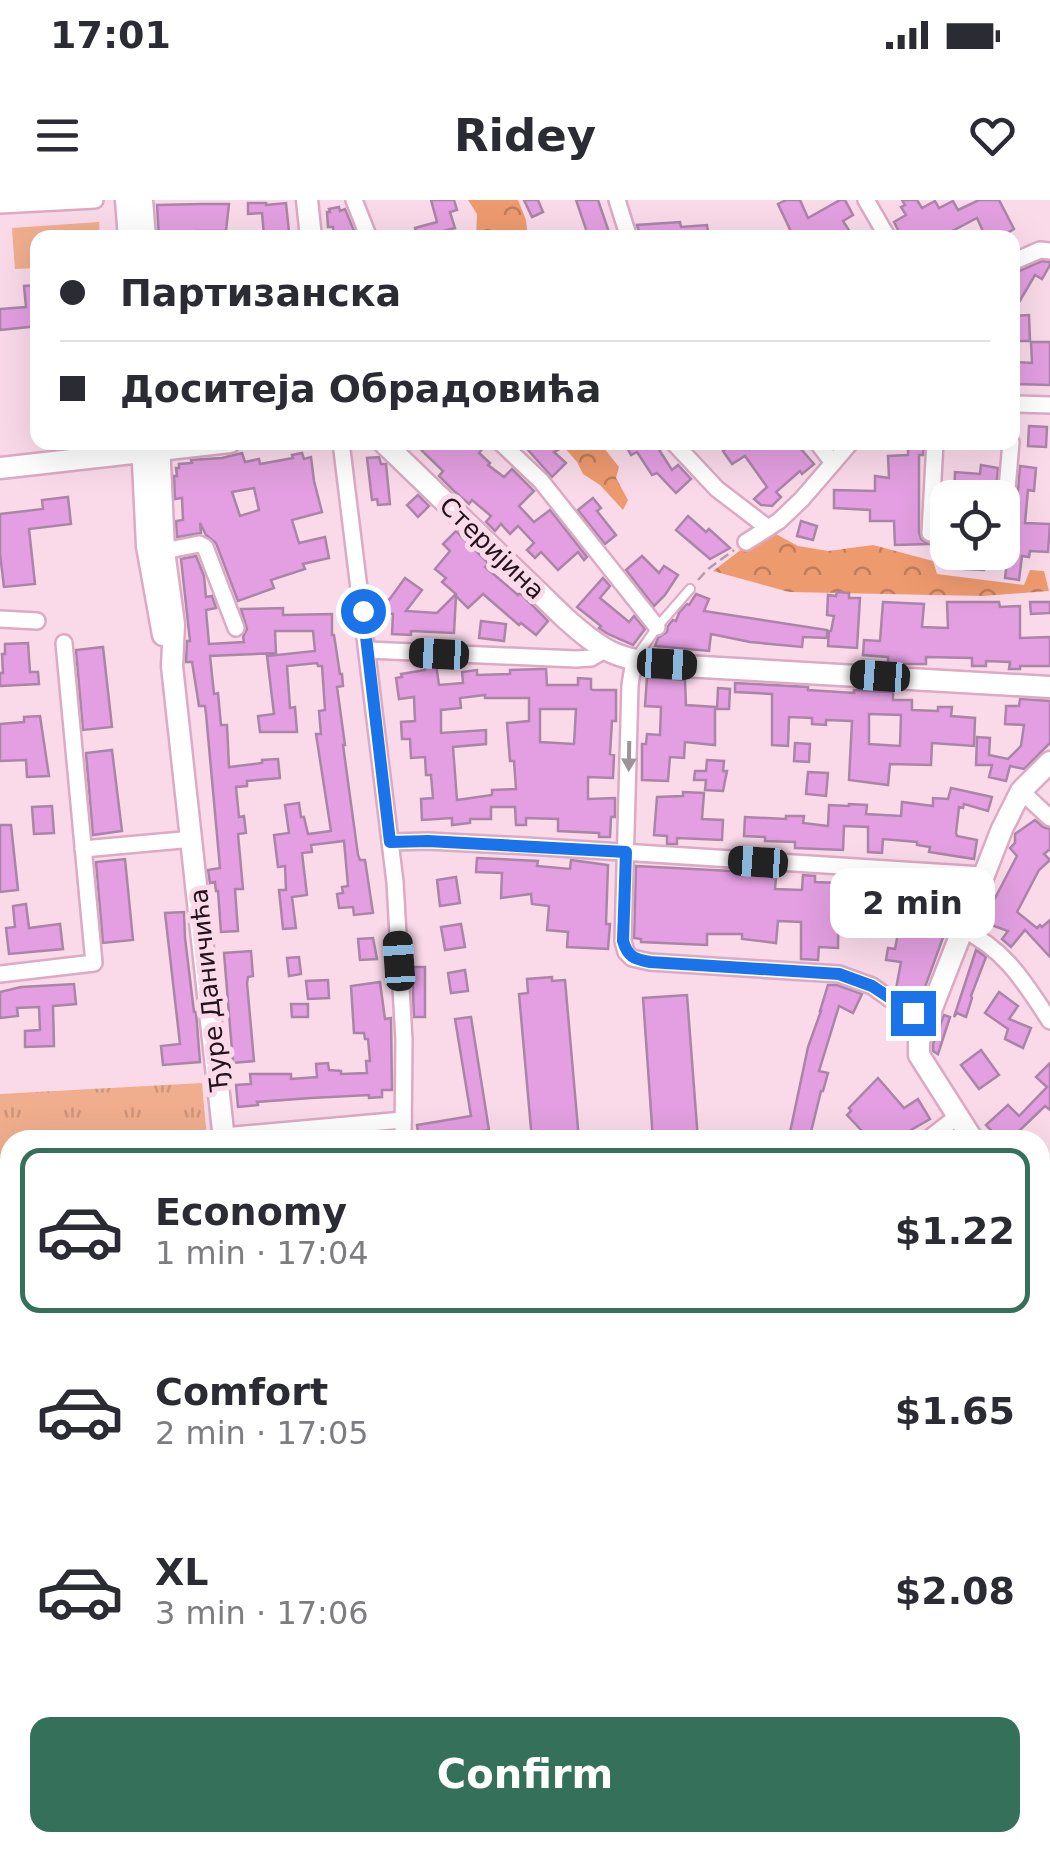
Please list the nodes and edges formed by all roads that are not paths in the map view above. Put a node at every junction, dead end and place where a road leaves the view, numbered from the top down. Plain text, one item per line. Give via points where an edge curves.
1 (95, 200) edge
2 (126, 200) edge
3 (142, 200) edge
4 (307, 200) edge
5 (354, 200) edge
6 (617, 200) edge
7 (866, 200) edge
8 (0, 205) edge
9 (128, 230) edge
10 (144, 230) edge
11 (310, 230) edge
12 (366, 230) edge
13 (627, 230) edge
14 (883, 230) edge
15 (1050, 251) edge
16 (1020, 259) edge
17 (1020, 404) edge
18 (1050, 405) edge
19 (129, 450) edge
20 (151, 450) edge
21 (151, 450) edge
22 (342, 450) edge
23 (391, 450) edge
24 (508, 450) edge
25 (680, 450) edge
26 (823, 450) edge
27 (844, 450) edge
28 (935, 450) edge
29 (1010, 450) edge
30 (833, 463) junction
31 (0, 468) edge
32 (933, 480) edge
33 (1008, 480) edge
34 (768, 528) junction
35 (746, 542) road end
36 (164, 551) junction
37 (690, 589) road end
38 (0, 620) edge
39 (37, 621) dead end
40 (658, 627) junction
41 (236, 628) dead end
42 (64, 643) dead end
43 (368, 650) junction
44 (605, 650) junction
45 (634, 661) junction
46 (172, 666) junction
47 (1050, 687) edge
48 (1050, 762) edge
49 (1021, 792) junction
50 (1050, 818) edge
51 (193, 839) junction
52 (390, 842) junction
53 (82, 849) junction
54 (626, 852) junction
55 (982, 875) junction
56 (962, 929) junction
57 (0, 974) edge
58 (1050, 1021) edge
59 (925, 1024) junction
60 (958, 1116) junction
61 (403, 1120) junction
62 (223, 1130) edge
63 (304, 1130) edge
64 (403, 1130) edge
65 (940, 1130) edge
66 (967, 1130) edge

1 - 8 street
2 - 9 street
3 - 10 street
4 - 11 street
5 - 12 street
6 - 13 street
7 - 14 street
15 - 16 street
17 - 18 street
19 - 31 street
20 - 36 street, Ђуре Даничића
21 - 46 street, Ђуре Даничића via 149,562
22 - 43 street
23 - 44 street, Стеријина
24 - 40 street
25 - 34 street via 716,489
26 - 30 street
27 - 30 street
28 - 32 street
29 - 33 street
30 - 34 street
34 - 35 street
36 - 41 street via 205,546
36 - 46 street, Ђуре Даничића
37 - 40 lane
38 - 39 street
40 - 45 lane
42 - 53 street
43 - 44 street via 576,660
43 - 52 street
44 - 45 street, Стеријина
45 - 47 street, Стеријина
45 -> 54 street
46 - 51 street, Ђуре Даничића
48 - 49 street
49 - 50 street
49 - 55 street
51 - 53 street
51 - 62 street, Ђуре Даничића
52 - 54 street
52 - 61 street
53 - 57 street via 94,963
54 - 55 street
54 - 59 street via 623,941 632,958 839,974 872,986
55 - 56 street
56 - 58 street via 1012,964
56 - 59 street
59 - 60 street via 919,1056
60 - 65 street
60 - 66 street
61 - 63 street
61 - 64 street

